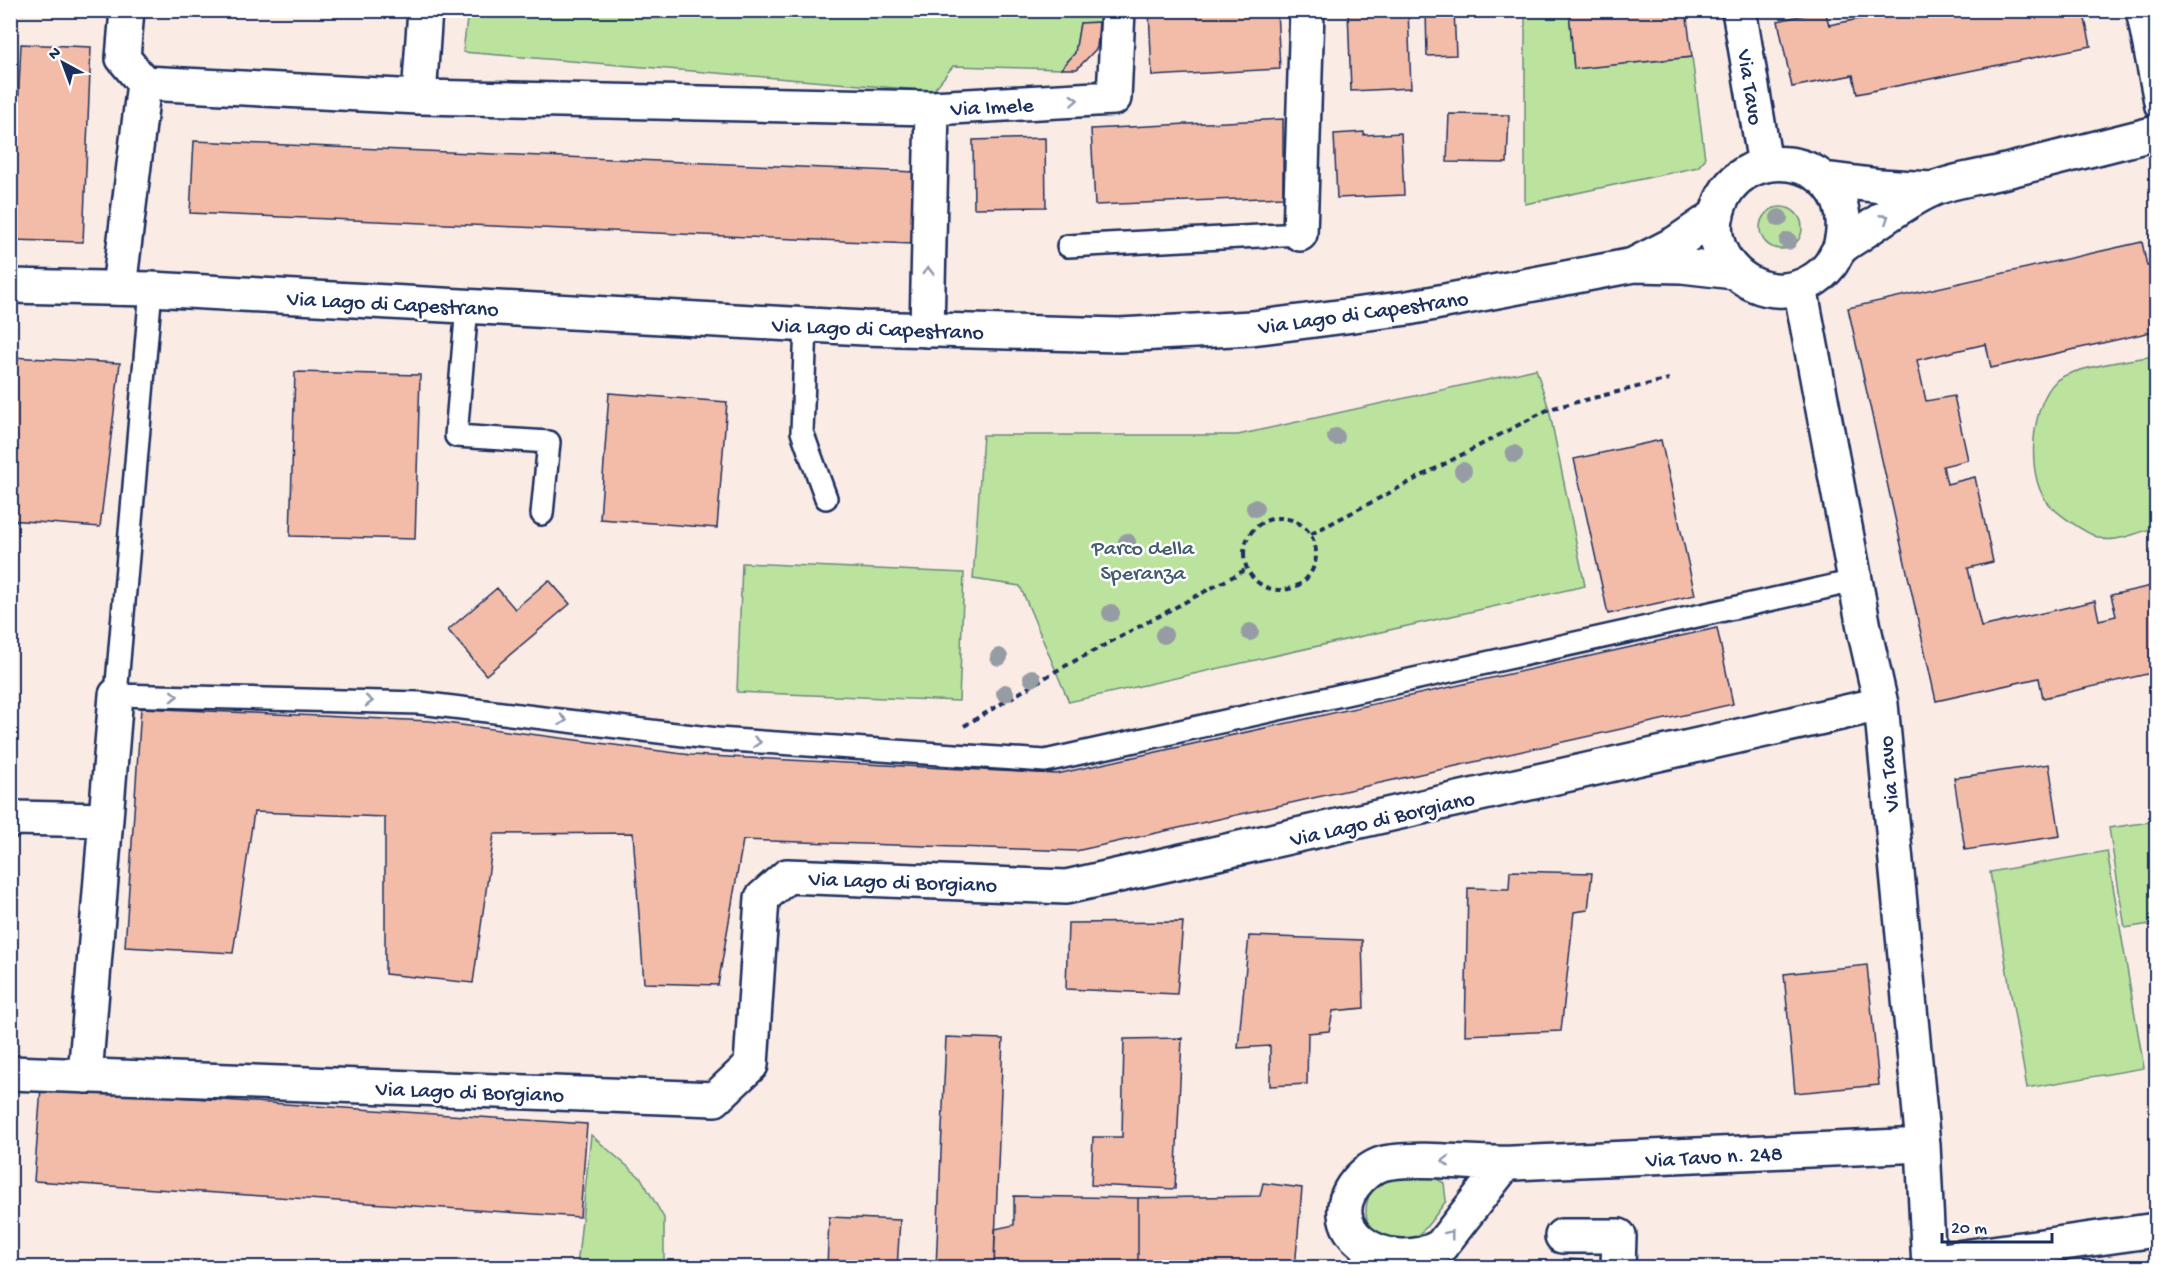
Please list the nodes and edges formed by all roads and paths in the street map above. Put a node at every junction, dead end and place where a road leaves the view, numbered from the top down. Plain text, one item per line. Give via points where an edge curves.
1 (128, 10) edge
2 (425, 10) edge
3 (1118, 10) edge
4 (1307, 10) edge
5 (1739, 10) edge
6 (2137, 10) edge
7 (144, 84) junction
8 (418, 97) junction
9 (2157, 107) edge
10 (932, 108) junction
11 (2157, 133) edge
12 (1765, 164) junction
13 (1824, 179) junction
14 (1932, 189) junction
15 (1716, 215) junction
16 (1300, 234) joint
17 (1068, 246) dead end
18 (1840, 248) junction
19 (1634, 265) junction
20 (1734, 272) junction
21 (10, 286) edge
22 (1800, 287) junction
23 (119, 288) junction
24 (151, 289) junction
25 (466, 306) junction
26 (806, 325) junction
27 (927, 330) junction
28 (1669, 379) dead end
29 (826, 498) dead end
30 (542, 514) dead end
31 (1311, 534) junction
32 (1247, 568) junction
33 (1855, 581) junction
34 (116, 695) junction
35 (1881, 704) junction
36 (961, 756) junction
37 (106, 820) junction
38 (10, 821) edge
39 (10, 1073) edge
40 (85, 1076) junction
41 (1923, 1145) junction
42 (1504, 1164) junction
43 (2157, 1230) edge
44 (1562, 1236) dead end
45 (1928, 1265) edge
46 (1618, 1268) edge

1 - 7 street via 123,58
2 - 8 street
10 -> 3 street, Via Imele via 1114,98
4 - 16 street
5 - 12 street, Via Tavo
6 - 9 lane
7 - 8 street
7 - 23 street
8 - 10 street
27 -> 10 street, Via Imele
11 - 14 street
12 - 13 street via 1786,162
12 - 15 street via 1733,182
13 - 14 street
13 - 18 street via 1842,211 1844,230
18 -> 14 street
15 - 19 street, Via Lago di Capestrano via 1676,243
15 - 20 street via 1716,236 1722,255
16 - 17 lane
18 - 22 street via 1817,278
19 - 20 street, Via Lago di Capestrano
19 - 27 street, Via Lago di Capestrano via 1408,308 1252,328 1119,335
20 - 22 street via 1766,289
21 - 23 street, Via Lago di Capestrano
22 - 33 street, Via Tavo
23 - 24 street, Via Lago di Capestrano
24 - 25 street, Via Lago di Capestrano
24 - 34 lane
25 - 26 street, Via Lago di Capestrano
25 - 30 lane via 456,436 549,442
26 - 27 street, Via Lago di Capestrano
26 - 29 lane via 802,432
28 - 31 path via 1549,409
31 - 32 path via 1292,519 1268,519 1257,525 1244,545
31 - 32 path via 1316,557 1313,569 1297,586 1274,589 1253,578
32 - 36 path via 1056,671 962,727
33 - 35 street, Via Tavo
33 - 36 lane via 1045,761
34 -> 36 lane via 420,703 717,739
34 - 37 street
35 - 40 street, Via Lago di Borgiano via 1066,887 786,876 762,898 751,1065 715,1099
35 - 41 street, Via Tavo
37 - 38 street
37 - 40 street
39 - 40 street, Via Lago di Borgiano
41 - 42 street, Via Tavo n. 248
41 - 45 street, Via Tavo
42 -> 42 street, Via Tavo n. 248 via 1413,1160 1376,1166 1355,1183 1349,1195 1349,1234 1355,1245 1376,1262 1390,1267 1419,1263 1441,1246
43 - 45 street
44 - 46 street via 1619,1236

